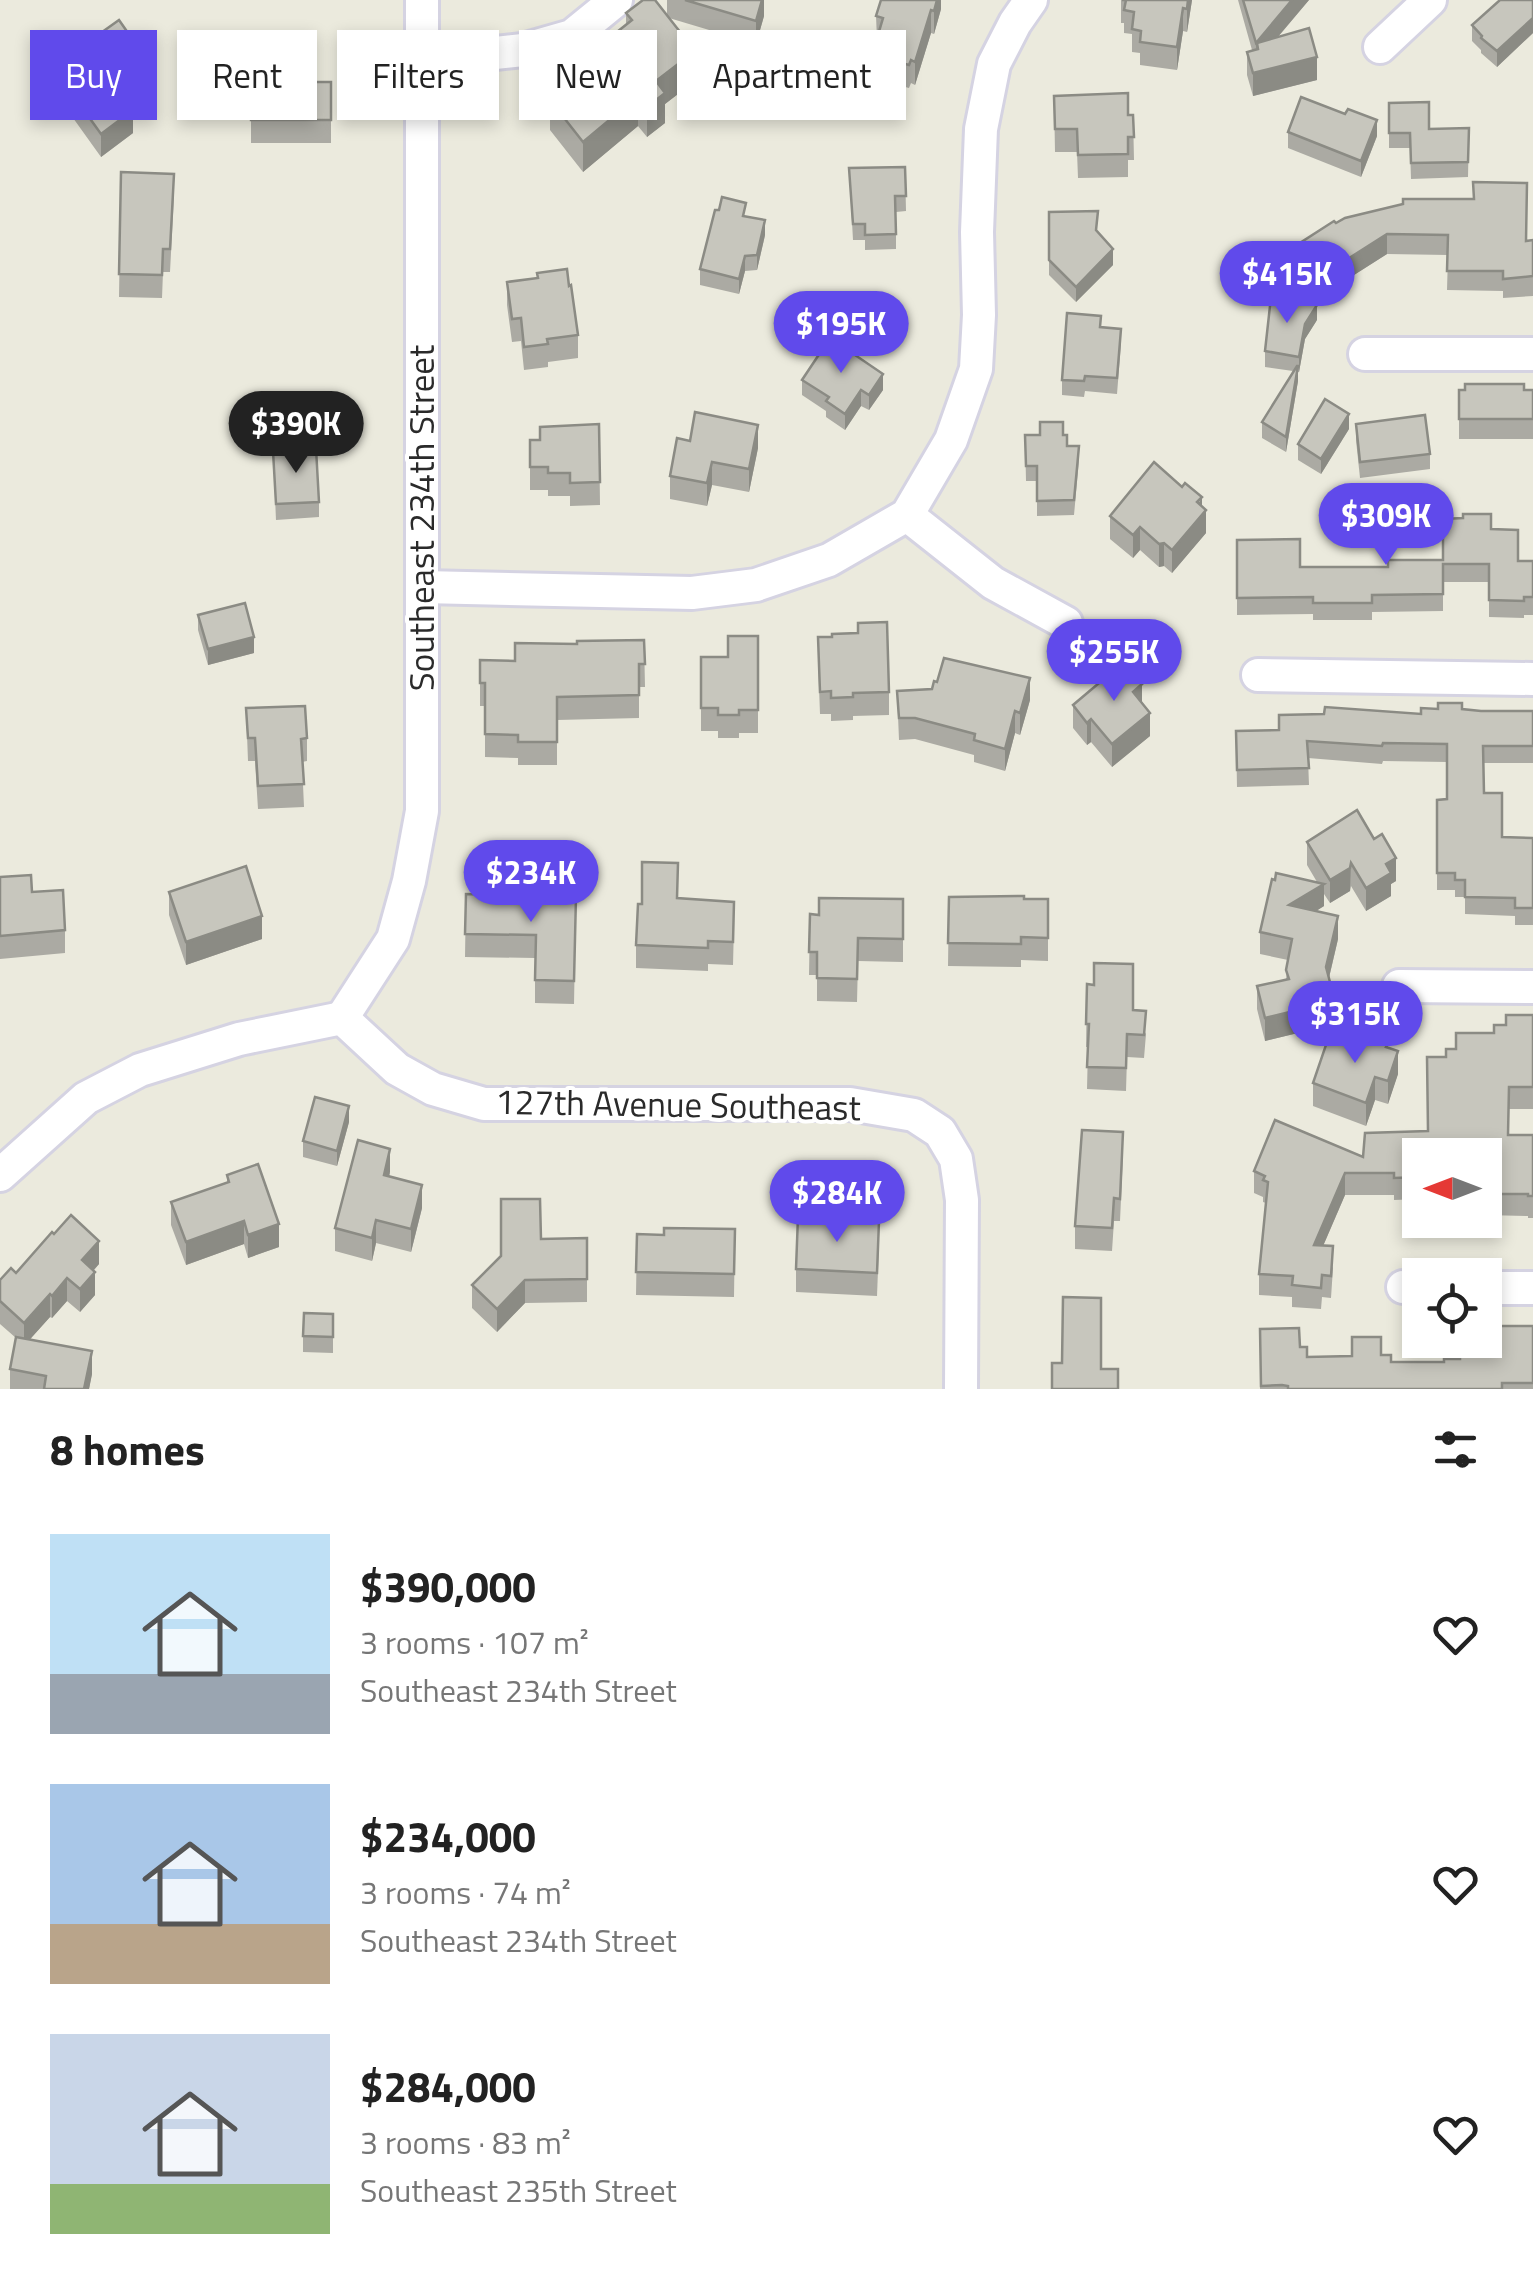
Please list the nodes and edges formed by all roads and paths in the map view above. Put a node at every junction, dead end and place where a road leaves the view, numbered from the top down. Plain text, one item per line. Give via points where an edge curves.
1 (422, 0) edge
2 (616, 0) edge
3 (1032, 0) edge
4 (1430, 0) edge
5 (422, 30) edge
6 (1380, 48) dead end
7 (499, 53) edge
8 (423, 120) edge
9 (1365, 354) dead end
10 (1533, 354) edge
11 (907, 515) junction
12 (423, 587) junction
13 (1066, 623) dead end
14 (1258, 675) dead end
15 (1533, 679) edge
16 (1400, 986) dead end
17 (1533, 987) edge
18 (342, 1018) junction
19 (0, 1174) edge
20 (1502, 1288) edge
21 (1533, 1288) edge
22 (962, 1389) edge

1 - 5 street, Southeast 234th Street
2 - 7 street via 572,36
3 - 11 street via 994,64 981,129 976,369 951,440
4 - 6 street
8 - 12 street, Southeast 234th Street
9 - 10 street
11 - 12 street via 829,560 756,585 692,592
11 - 13 street via 993,583
12 - 18 street, Southeast 234th Street via 422,810 409,881 393,939
14 - 15 street
16 - 17 street
18 - 19 street via 240,1039 140,1070 86,1098
18 - 22 street, 127th Avenue Southeast via 397,1070 484,1104 850,1104 914,1115 940,1132 956,1160
20 - 21 street

